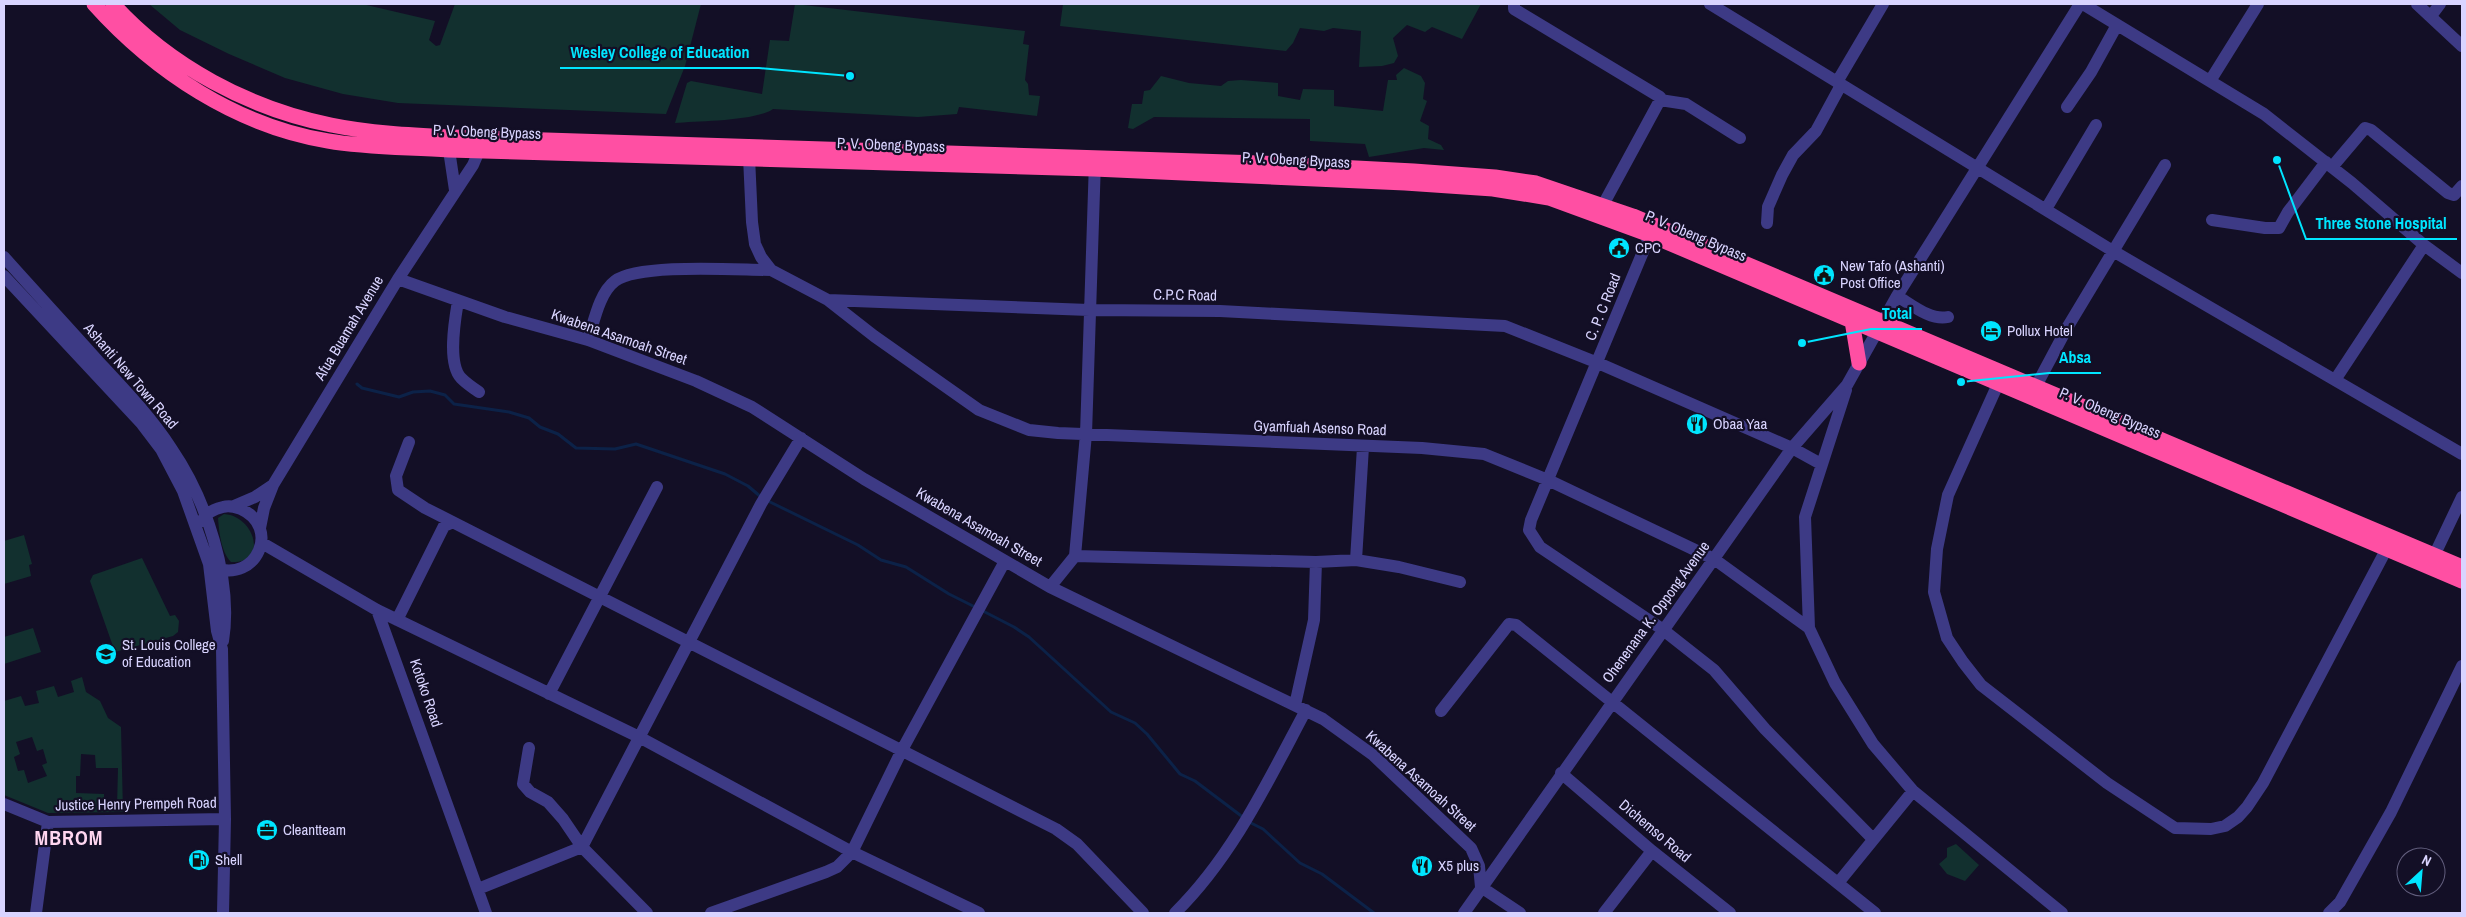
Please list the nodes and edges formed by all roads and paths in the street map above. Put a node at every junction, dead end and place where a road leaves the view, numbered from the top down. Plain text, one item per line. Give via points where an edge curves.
1 (94, 4) edge
2 (113, 4) edge
3 (1514, 4) edge
4 (1710, 4) edge
5 (1883, 4) edge
6 (2082, 4) edge
7 (2258, 4) edge
8 (2418, 4) edge
9 (2440, 4) edge
10 (2431, 16) junction
11 (2118, 25) junction
12 (2462, 46) edge
13 (2210, 82) junction
14 (1839, 83) junction
15 (1660, 100) junction
16 (2067, 107) dead end
17 (2096, 125) dead end
18 (1740, 138) dead end
19 (482, 143) junction
20 (450, 144) junction
21 (749, 151) junction
22 (1095, 163) junction
23 (2164, 165) dead end
24 (2329, 165) junction
25 (1978, 168) junction
26 (2462, 186) edge
27 (456, 190) junction
28 (1604, 205) junction
29 (2046, 209) junction
30 (2212, 220) dead end
31 (1767, 223) dead end
32 (1650, 235) junction
33 (2424, 245) junction
34 (2113, 251) junction
35 (4, 257) edge
36 (771, 270) junction
37 (2462, 273) edge
38 (4, 276) edge
39 (398, 279) junction
40 (1897, 296) junction
41 (828, 300) junction
42 (458, 301) junction
43 (1090, 310) junction
44 (1948, 317) dead end
45 (1852, 321) junction
46 (1881, 326) junction
47 (588, 340) junction
48 (1598, 363) junction
49 (1859, 363) junction
50 (2335, 380) junction
51 (1998, 384) junction
52 (1847, 385) junction
53 (2035, 388) junction
54 (479, 392) dead end
55 (1086, 434) junction
56 (801, 438) junction
57 (409, 442) dead end
58 (1363, 447) junction
59 (1792, 448) junction
60 (2462, 454) edge
61 (1821, 464) junction
62 (1548, 480) junction
63 (273, 485) junction
64 (657, 487) dead end
65 (196, 495) junction
66 (2462, 497) edge
67 (229, 506) junction
68 (204, 516) junction
69 (451, 523) junction
70 (260, 528) junction
71 (197, 530) junction
72 (262, 543) junction
73 (2386, 550) junction
74 (1074, 556) junction
75 (2434, 556) junction
76 (1714, 559) junction
77 (1356, 560) junction
78 (1005, 561) junction
79 (1316, 562) junction
80 (209, 564) junction
81 (2462, 567) edge
82 (221, 570) junction
83 (234, 571) junction
84 (2462, 581) edge
85 (1460, 582) dead end
86 (1050, 587) junction
87 (224, 595) junction
88 (601, 598) junction
89 (377, 610) junction
90 (397, 620) junction
91 (1809, 628) junction
92 (1662, 629) junction
93 (690, 641) junction
94 (222, 649) junction
95 (2462, 666) edge
96 (549, 694) junction
97 (1612, 700) junction
98 (1300, 707) junction
99 (1441, 711) dead end
100 (639, 738) junction
101 (529, 748) dead end
102 (902, 750) junction
103 (1561, 773) junction
104 (1913, 791) junction
105 (4, 804) edge
106 (225, 819) junction
107 (48, 822) junction
108 (1872, 838) junction
109 (582, 847) junction
110 (1652, 851) junction
111 (852, 852) junction
112 (1838, 883) junction
113 (1481, 887) junction
114 (478, 889) junction
115 (36, 913) edge
116 (223, 913) edge
117 (486, 913) edge
118 (647, 913) edge
119 (711, 913) edge
120 (979, 913) edge
121 (1143, 913) edge
122 (1175, 913) edge
123 (1464, 913) edge
124 (1520, 913) edge
125 (1604, 913) edge
126 (1730, 913) edge
127 (1875, 913) edge
128 (2062, 913) edge
129 (2329, 913) edge

1 - 20 highway, P. V. Obeng Bypass via 129,40 176,77 211,99 264,122 327,141 370,146
2 - 20 highway, P. V. Obeng Bypass via 178,60 214,84 267,107 332,126
3 - 15 street via 1514,10 1660,97
4 - 14 street
5 - 14 street
6 - 11 street
6 - 25 street, Ohenenana K. Oppong Avenue
7 - 13 street
8 - 10 street
9 - 10 street
10 - 12 street
11 - 13 street
11 - 16 street
13 - 24 street via 2264,114
14 - 25 street
14 - 31 street via 1816,131 1793,155 1782,175 1768,207
15 - 18 street via 1686,104
15 - 28 street
17 - 29 street
19 - 20 highway, P. V. Obeng Bypass
19 - 21 highway, P. V. Obeng Bypass
19 - 27 street, Afua Buamah Avenue
20 - 27 street
21 - 22 highway, P. V. Obeng Bypass
21 - 36 street via 755,244
22 - 28 highway, P. V. Obeng Bypass via 1260,163 1495,177 1536,183
22 - 32 highway, P. V. Obeng Bypass via 1493,189 1550,198
22 - 43 street
23 - 34 street
24 - 26 street via 2366,128 2448,193 2454,195
24 - 30 street via 2288,212 2279,228
24 - 33 street
25 - 29 street
25 - 40 street, Ohenenana K. Oppong Avenue
27 - 39 street, Afua Buamah Avenue
28 - 46 highway, P. V. Obeng Bypass
29 - 34 street
32 - 45 highway, P. V. Obeng Bypass
32 - 48 street, C. P. C Road
33 - 37 street
33 - 50 street
34 - 50 street
34 - 53 street
35 - 65 street, Ashanti New Town Road via 156,426 177,456
36 - 41 street, C.P.C Road
36 - 47 street via 632,274 614,281 602,299
38 - 71 street, Ashanti New Town Road via 142,424 160,448 184,491
39 - 42 street, Kwabena Asamoah Street
39 - 63 street, Afua Buamah Avenue
40 - 44 street via 1928,314 1941,319
40 - 46 street, Ohenenana K. Oppong Avenue
41 - 43 street, C.P.C Road
41 - 55 street via 979,410 1029,430
42 - 47 street, Kwabena Asamoah Street
42 - 54 street via 454,360 459,376
43 - 48 street, C.P.C Road via 1220,311 1505,326
43 - 55 street
45 - 46 highway, P. V. Obeng Bypass
45 - 49 highway
46 - 49 street, Ohenenana K. Oppong Avenue
46 - 51 highway, P. V. Obeng Bypass
46 - 53 highway, P. V. Obeng Bypass
47 - 56 street, Kwabena Asamoah Street via 696,381 752,407
48 - 59 street, C.P.C Road
48 - 62 street, C. P. C Road
49 - 52 street, Ohenenana K. Oppong Avenue
50 - 60 street
51 - 73 highway, P. V. Obeng Bypass
51 - 73 street via 1948,494 1934,592 1947,638 1981,685 2107,783 2175,828 2225,826 2247,807 2263,783
52 - 59 street, Ohenenana K. Oppong Avenue
52 - 61 street
53 - 75 highway, P. V. Obeng Bypass
55 - 58 street, Gyamfuah Asenso Road
55 - 74 street
56 - 78 street, Kwabena Asamoah Street via 864,479
56 - 93 street via 764,499
57 - 69 street via 396,476 398,490
58 - 62 street, Gyamfuah Asenso Road via 1484,454
58 - 77 street
59 - 61 street, C.P.C Road
59 - 76 street, Ohenenana K. Oppong Avenue
61 - 91 street via 1805,517
62 - 76 street, Gyamfuah Asenso Road
62 - 92 street, C. P. C Road via 1530,520 1532,538 1549,554
63 - 67 street, Afua Buamah Avenue via 255,497
63 - 70 street, Afua Buamah Avenue
64 - 88 street
65 - 67 street via 214,505
65 - 68 street, Ashanti New Town Road
66 - 75 street
67 - 68 street via 214,509
67 - 70 street via 250,513
68 - 71 street
68 - 82 street, Ashanti New Town Road
69 - 88 street
69 - 90 street via 444,526
70 - 72 street
71 - 80 street, Ashanti New Town Road
72 - 83 street via 252,562
72 - 89 street
73 - 84 highway, P. V. Obeng Bypass
74 - 79 street
74 - 86 street
75 - 81 highway, P. V. Obeng Bypass
76 - 91 street, Gyamfuah Asenso Road
76 - 92 street, Ohenenana K. Oppong Avenue
77 - 79 street
77 - 85 street
78 - 86 street, Kwabena Asamoah Street
78 - 102 street
79 - 98 street via 1314,620
80 - 82 street
80 - 94 street, Ashanti New Town Road
82 - 83 street
82 - 87 street, Ashanti New Town Road
83 - 87 street
86 - 98 street, Kwabena Asamoah Street
87 - 94 street, Ashanti New Town Road
88 - 93 street
88 - 96 street
89 - 90 street
89 - 114 street, Kotoko Road
90 - 96 street
91 - 104 street via 1835,683 1873,744
92 - 97 street, Ohenenana K. Oppong Avenue
92 - 108 street, C. P. C Road via 1714,670 1765,729
93 - 100 street
93 - 102 street
94 - 106 street, Ashanti New Town Road
95 - 129 street via 2391,812 2340,902
96 - 100 street
97 - 99 street via 1516,624 1509,624
97 - 103 street, Ohenenana K. Oppong Avenue
97 - 112 street
98 - 113 street, Kwabena Asamoah Street via 1324,718 1372,755 1471,848 1479,866
98 - 122 street via 1250,816 1200,885
100 - 109 street
100 - 111 street
101 - 109 street via 523,784 548,802
102 - 111 street
102 - 121 street via 1067,836
103 - 110 street, Dichemso Road
103 - 113 street, Ohenenana K. Oppong Avenue
104 - 108 street
104 - 128 street
105 - 107 street
106 - 107 street, Justice Henry Prempeh Road
106 - 116 street, Ashanti New Town Road
107 - 115 street
108 - 112 street
109 - 114 street
109 - 118 street
110 - 125 street
110 - 126 street, Dichemso Road
111 - 119 street via 837,867 826,872
111 - 120 street
112 - 127 street
113 - 123 street, Ohenenana K. Oppong Avenue
113 - 124 street
114 - 117 street, Kotoko Road

